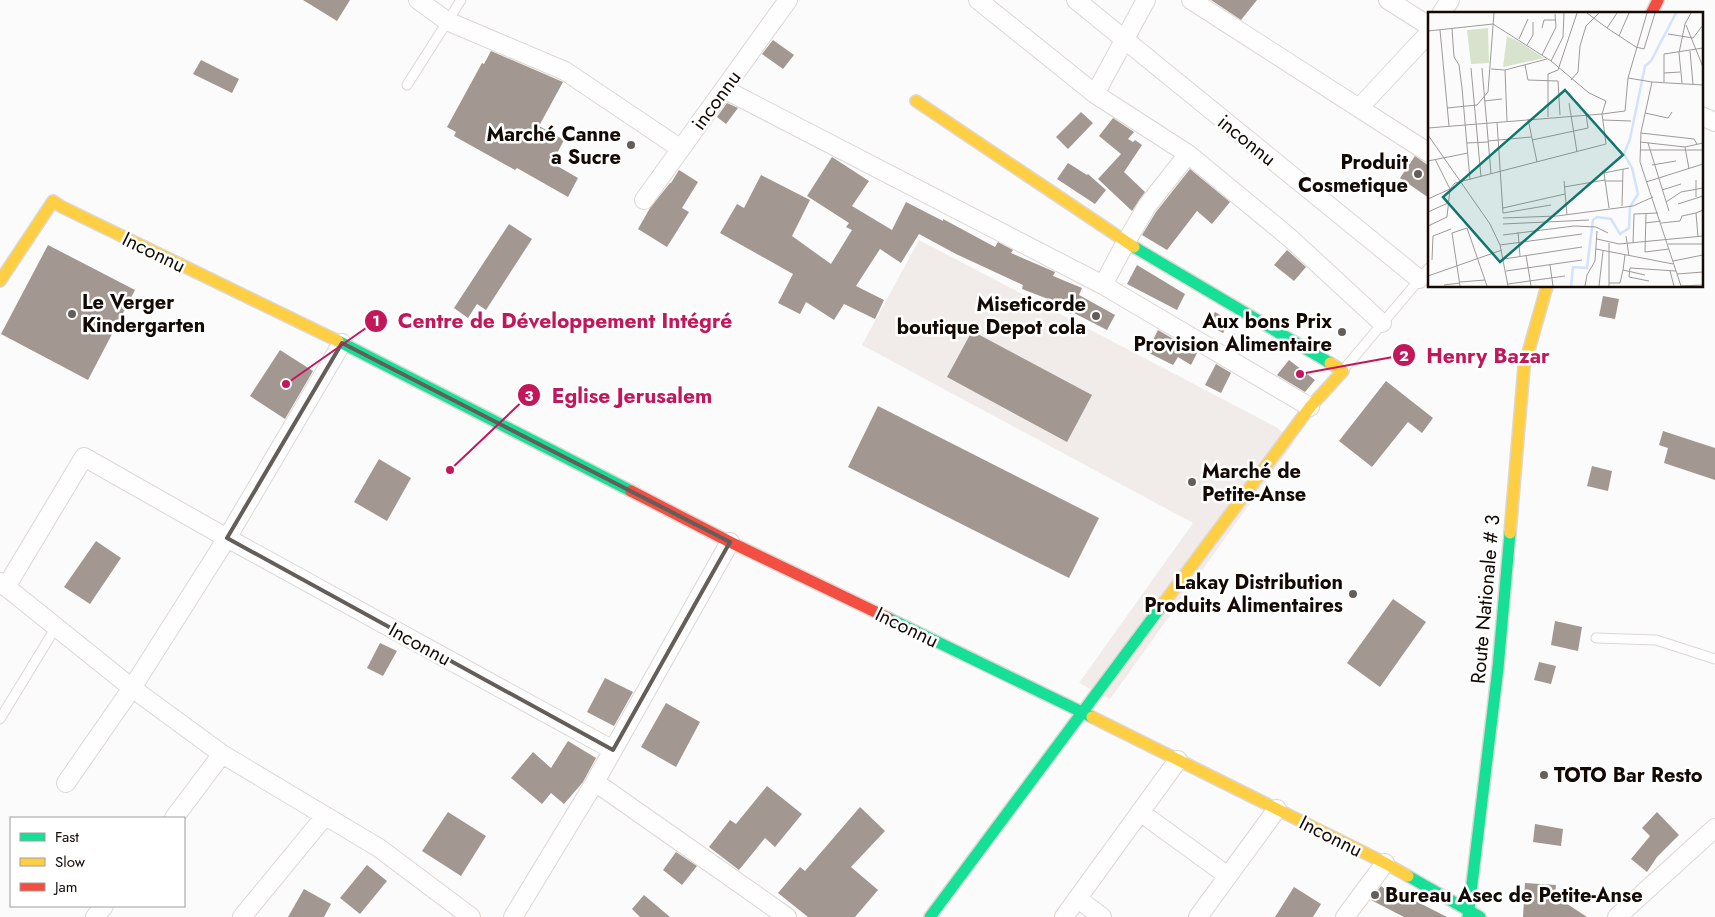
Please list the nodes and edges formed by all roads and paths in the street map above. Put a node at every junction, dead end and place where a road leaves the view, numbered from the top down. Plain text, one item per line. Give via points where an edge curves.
1 (418, 0) edge
2 (460, 0) edge
3 (788, 0) edge
4 (978, 0) edge
5 (1076, 0) edge
6 (1146, 0) edge
7 (1192, 0) edge
8 (1388, 0) edge
9 (1450, 0) edge
10 (1658, 0) edge
11 (1442, 12) edge
12 (1652, 12) edge
13 (447, 21) junction
14 (1428, 25) edge
15 (1428, 34) edge
16 (1124, 39) junction
17 (407, 85) dead end
18 (724, 89) junction
19 (1095, 94) junction
20 (916, 101) dead end
21 (1359, 108) junction
22 (1702, 116) edge
23 (1715, 122) edge
24 (681, 149) junction
25 (1428, 152) edge
26 (1188, 154) junction
27 (644, 200) dead end
28 (1126, 242) junction
29 (1424, 274) edge
30 (0, 281) edge
31 (1102, 285) junction
32 (1546, 288) edge
33 (1382, 323) junction
34 (342, 343) junction
35 (1343, 371) junction
36 (1310, 406) junction
37 (227, 538) junction
38 (730, 542) junction
39 (3, 584) edge
40 (56, 627) junction
41 (1596, 638) dead end
42 (1715, 659) edge
43 (132, 688) junction
44 (1084, 713) junction
45 (0, 719) edge
46 (613, 750) junction
47 (222, 754) junction
48 (1178, 760) junction
49 (595, 782) junction
50 (66, 783) dead end
51 (1277, 809) junction
52 (1140, 812) junction
53 (325, 816) junction
54 (175, 817) edge
55 (1715, 828) edge
56 (1385, 864) junction
57 (1228, 876) junction
58 (1078, 899) junction
59 (103, 907) edge
60 (1468, 914) edge
61 (95, 917) edge
62 (242, 917) edge
63 (471, 917) edge
64 (512, 917) edge
65 (787, 917) edge
66 (930, 917) edge
67 (1064, 917) edge
68 (1102, 917) edge
69 (1198, 917) edge
70 (1344, 917) edge
71 (1480, 917) edge
72 (1617, 917) edge

1 - 13 street
2 - 13 lane
3 - 18 street, inconnu
4 - 19 street
5 - 16 street, inconnu
6 - 16 street
7 - 21 street
8 - 14 street
9 - 11 street
10 - 12 street
13 - 17 lane
13 - 24 street via 565,71
15 - 21 street
16 - 19 street
16 - 29 street, inconnu
18 - 24 street, inconnu
18 - 31 street
19 - 26 street
20 - 28 street
21 - 25 street
22 - 23 street
24 - 27 street, inconnu
26 - 28 street via 1147,206
26 - 33 street via 1290,238
28 - 31 street
28 - 35 street
29 - 33 lane
30 - 34 street, Inconnu via 53,201
31 - 36 street
32 - 60 street, Route Nationale # 3 via 1524,367 1498,668
33 - 35 lane
34 - 37 street
34 - 38 street, Inconnu
35 - 36 street
36 - 44 street
37 - 39 street, Inconnu via 84,457
37 - 43 street
37 - 46 street, Inconnu
38 - 44 street, Inconnu
38 - 46 street
39 - 40 street, Inconnu
40 - 43 street, Inconnu
40 - 45 lane
41 - 42 lane via 1656,640
43 - 47 street, Inconnu
43 - 50 street
44 - 48 street, Inconnu
44 - 66 street
46 - 49 street
47 - 53 street, Inconnu
47 - 54 street
48 - 51 street, Inconnu
48 - 52 street
49 - 64 street
49 - 65 street
51 - 56 street, Inconnu
51 - 57 street, Inconnu
52 - 57 street
52 - 58 street
53 - 62 street
53 - 63 street, Inconnu via 379,848
55 - 72 street
56 - 60 street, Inconnu
56 - 70 street, Inconnu
57 - 69 street, Inconnu
58 - 67 street
58 - 68 street
59 - 61 street
60 - 71 street, Inconnu

